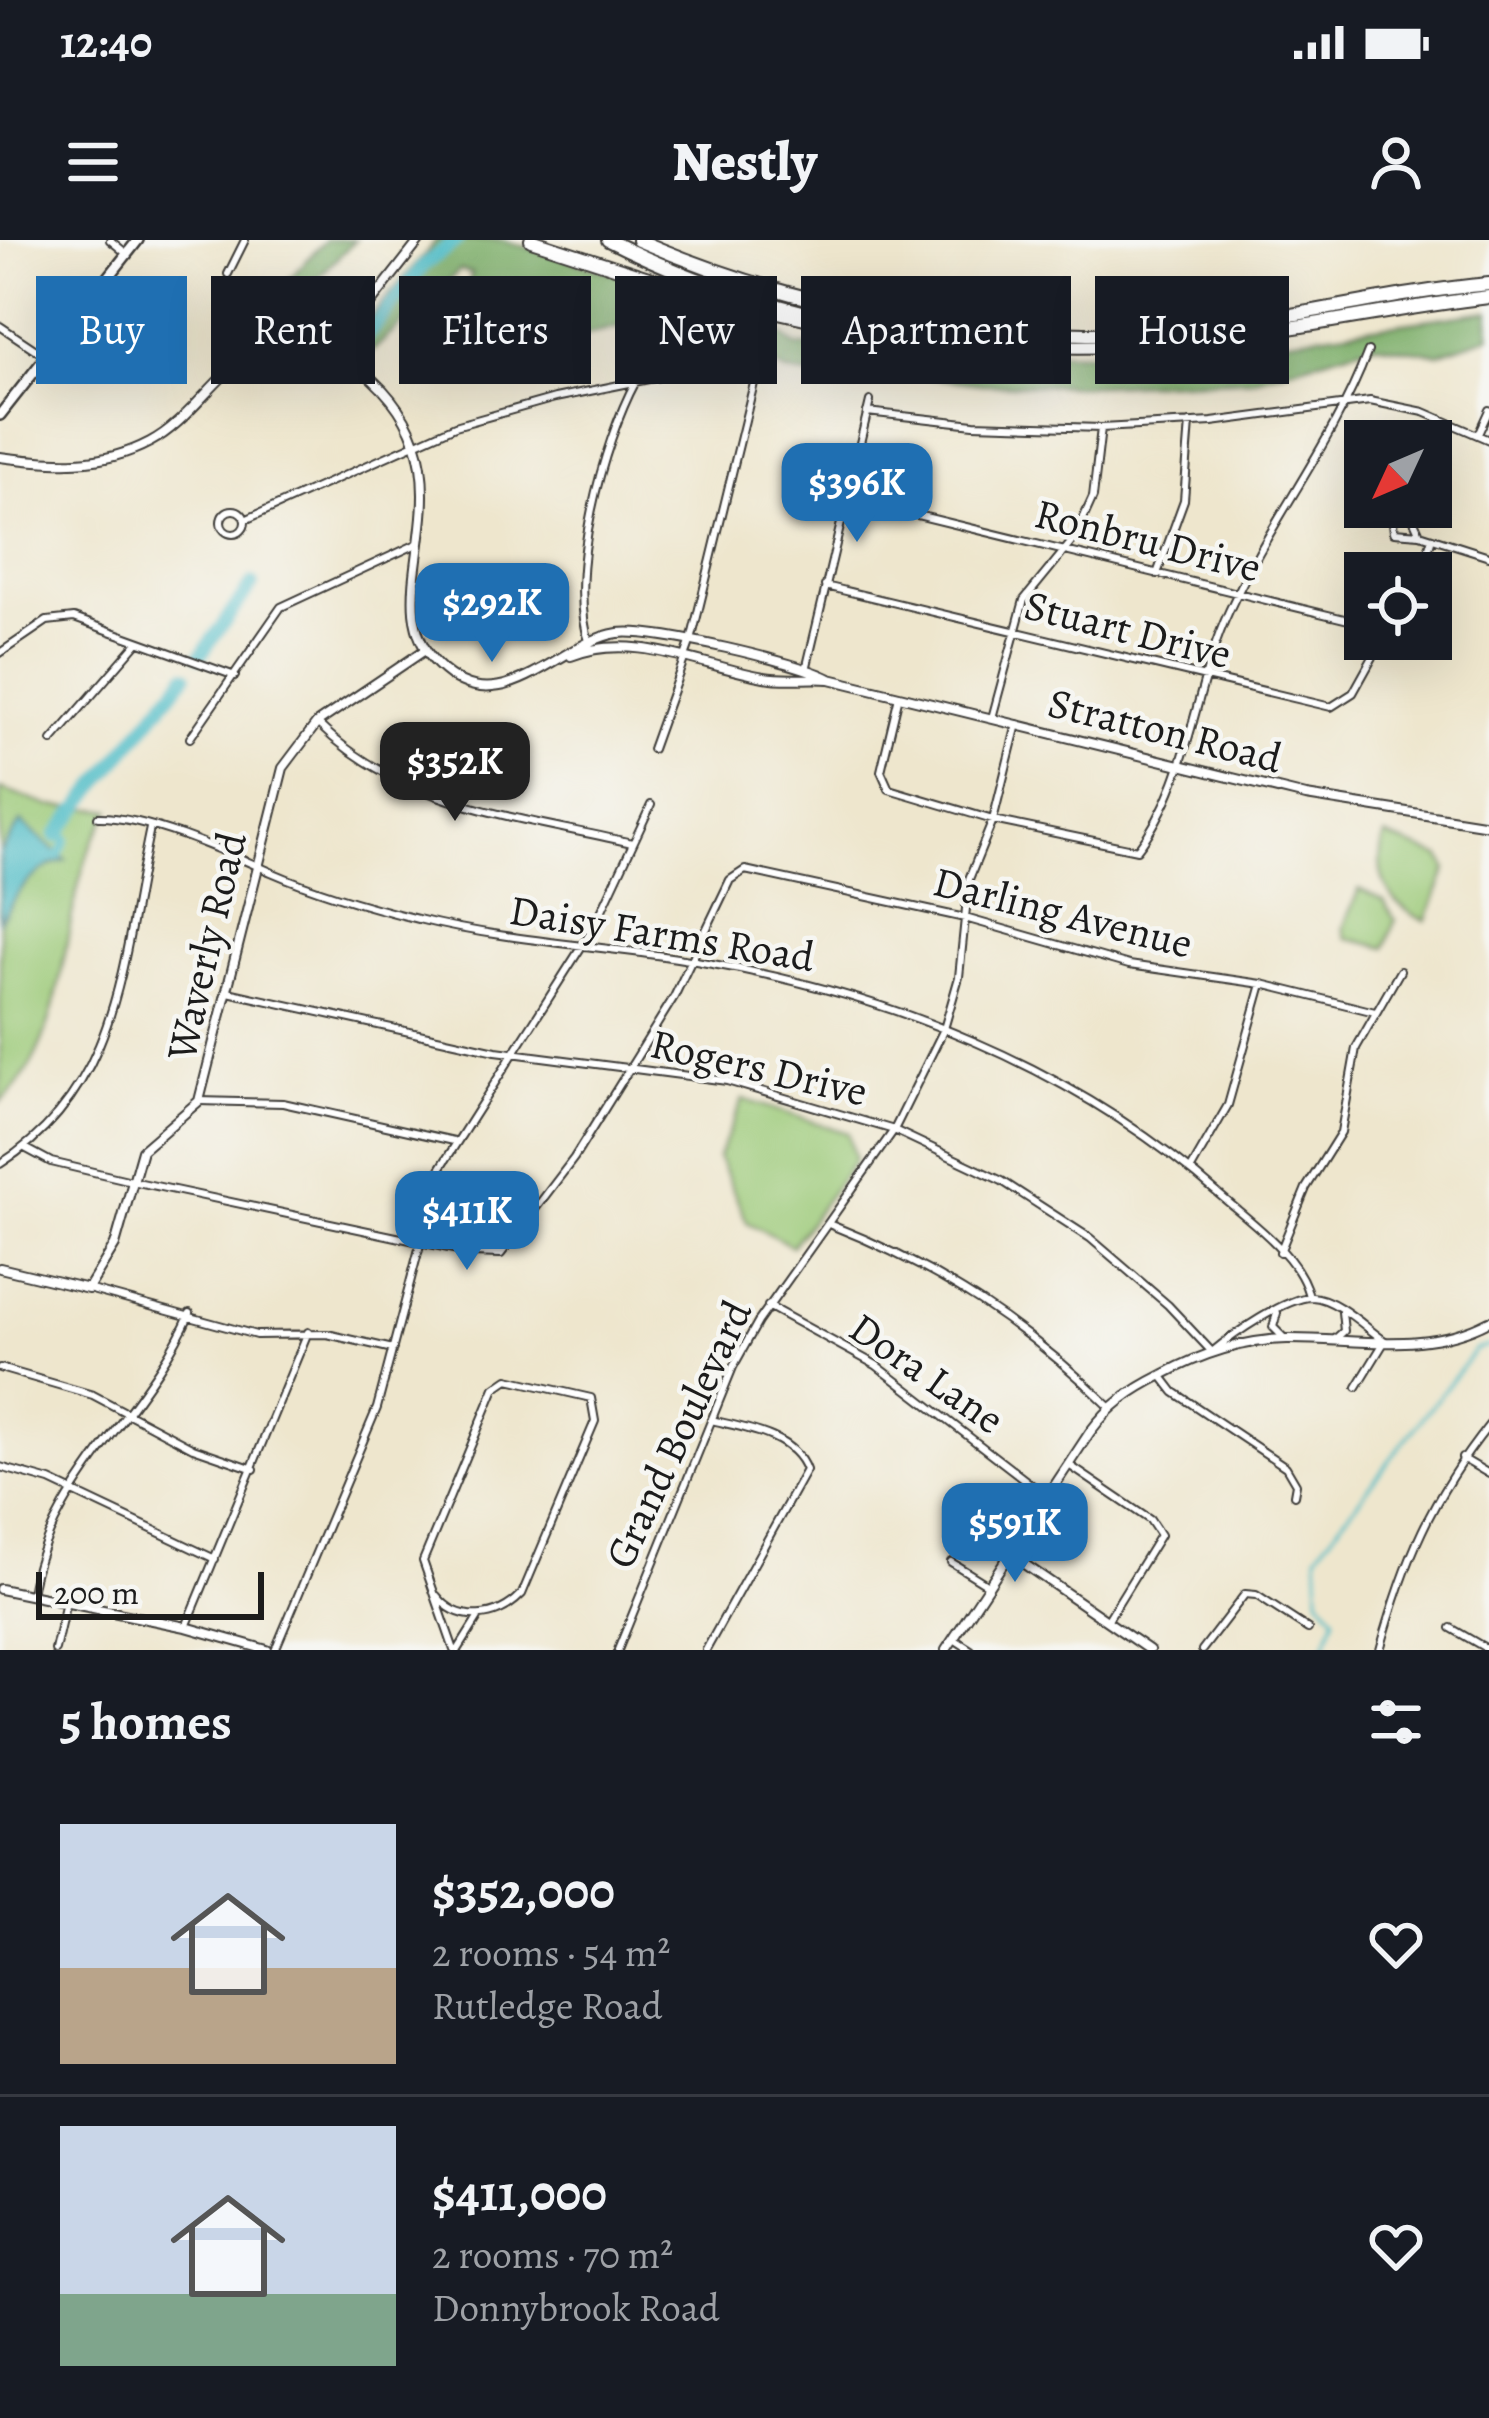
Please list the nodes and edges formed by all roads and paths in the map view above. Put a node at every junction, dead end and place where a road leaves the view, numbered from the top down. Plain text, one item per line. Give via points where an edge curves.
1 (110, 240) edge
2 (138, 240) edge
3 (245, 240) edge
4 (420, 240) edge
5 (531, 240) edge
6 (608, 240) edge
7 (638, 240) edge
8 (127, 254) junction
9 (228, 274) dead end
10 (109, 276) edge
11 (1489, 284) edge
12 (1489, 297) edge
13 (375, 298) edge
14 (801, 308) edge
15 (801, 319) edge
16 (0, 326) edge
17 (1071, 345) edge
18 (36, 350) edge
19 (1368, 351) dead end
20 (36, 368) edge
21 (218, 384) edge
22 (375, 384) edge
23 (623, 384) edge
24 (635, 384) edge
25 (753, 384) edge
26 (870, 401) dead end
27 (1349, 402) junction
28 (1489, 410) edge
29 (867, 412) junction
30 (0, 415) edge
31 (1441, 419) joint
32 (1190, 423) junction
33 (1101, 428) junction
34 (1478, 435) junction
35 (1489, 440) edge
36 (415, 443) junction
37 (0, 457) edge
38 (847, 498) junction
39 (245, 520) dead end
40 (1394, 528) edge
41 (1417, 528) edge
42 (1420, 534) junction
43 (1431, 541) junction
44 (422, 542) junction
45 (1064, 550) junction
46 (1427, 552) edge
47 (1489, 556) edge
48 (1157, 574) junction
49 (825, 586) junction
50 (1239, 592) junction
51 (1344, 619) edge
52 (1014, 632) junction
53 (138, 642) junction
54 (691, 642) junction
55 (590, 644) junction
56 (424, 650) junction
57 (0, 653) edge
58 (684, 659) junction
59 (1371, 660) edge
60 (805, 674) junction
61 (236, 676) junction
62 (1204, 678) junction
63 (900, 693) junction
64 (992, 718) junction
65 (316, 723) junction
66 (1017, 724) junction
67 (190, 738) dead end
68 (52, 741) dead end
69 (652, 749) dead end
70 (1180, 765) junction
71 (651, 806) dead end
72 (98, 817) dead end
73 (993, 820) junction
74 (1489, 825) edge
75 (150, 828) junction
76 (633, 844) junction
77 (256, 863) junction
78 (965, 918) junction
79 (581, 947) junction
80 (693, 960) junction
81 (1400, 971) dead end
82 (1262, 985) junction
83 (225, 991) junction
84 (1375, 1012) junction
85 (944, 1029) junction
86 (514, 1052) junction
87 (630, 1068) junction
88 (199, 1101) junction
89 (894, 1130) junction
90 (454, 1141) junction
91 (26, 1148) junction
92 (0, 1164) edge
93 (1191, 1169) junction
94 (132, 1181) junction
95 (830, 1225) junction
96 (418, 1242) junction
97 (1280, 1252) junction
98 (0, 1268) edge
99 (88, 1288) junction
100 (1309, 1297) junction
101 (768, 1306) junction
102 (1280, 1310) junction
103 (1341, 1311) junction
104 (190, 1312) junction
105 (1489, 1322) edge
106 (308, 1332) junction
107 (1286, 1339) junction
108 (1334, 1340) junction
109 (1384, 1341) junction
110 (393, 1349) junction
111 (1212, 1352) junction
112 (0, 1368) edge
113 (1161, 1375) junction
114 (1358, 1388) dead end
115 (1110, 1407) junction
116 (129, 1413) junction
117 (711, 1420) junction
118 (1489, 1425) edge
119 (1462, 1459) junction
120 (1069, 1465) junction
121 (0, 1467) edge
122 (254, 1469) junction
123 (1489, 1474) edge
124 (74, 1493) junction
125 (1294, 1495) dead end
126 (1047, 1497) junction
127 (1011, 1555) junction
128 (215, 1559) junction
129 (951, 1562) dead end
130 (988, 1585) junction
131 (0, 1588) edge
132 (32, 1595) junction
133 (437, 1596) junction
134 (66, 1602) junction
135 (484, 1614) junction
136 (1107, 1621) junction
137 (186, 1627) junction
138 (1451, 1628) dead end
139 (1308, 1629) dead end
140 (954, 1639) junction
141 (55, 1650) edge
142 (271, 1650) edge
143 (456, 1650) edge
144 (617, 1650) edge
145 (706, 1650) edge
146 (946, 1650) edge
147 (971, 1650) edge
148 (1150, 1650) edge
149 (1202, 1650) edge
150 (1380, 1650) edge
151 (1489, 1650) edge

1 - 8 street
2 - 8 main road
3 - 9 street
4 - 13 street
5 - 15 highway
6 - 14 highway
7 - 11 highway via 832,304 1028,332 1195,328
8 - 10 main road
12 - 17 highway via 1149,344
16 - 18 street
19 - 27 street
20 - 30 main road
21 - 37 street via 178,424 127,452 70,464
22 - 36 street
23 - 36 street via 500,412
24 - 55 street via 597,476 581,611
25 - 54 street
26 - 29 street
27 - 31 street
27 - 32 street
27 - 50 street
28 - 34 street
29 - 33 street
29 - 38 street
31 - 34 street
32 - 33 street
32 - 48 street via 1184,500
33 - 45 street via 1093,497
34 - 35 street
36 - 39 street
36 - 44 street via 426,483
38 - 45 street, Ronbru Drive
38 - 49 street
40 - 42 street
41 - 42 street
42 - 43 street
43 - 46 street
43 - 47 street
44 - 56 street via 411,603
44 - 61 street via 281,607
45 - 48 street, Ronbru Drive
45 - 52 street via 1027,593
48 - 50 street, Ronbru Drive
49 - 52 street, Stuart Drive
49 - 60 street
50 - 51 street, Ronbru Drive
50 - 62 street
52 - 62 street, Stuart Drive
52 - 64 street
53 - 57 street via 61,618
53 - 61 street
53 - 68 street
54 - 55 street, Stratton Road via 620,633
54 - 58 street
54 - 60 street, Stratton Road
55 - 56 street, Stratton Road via 529,680 496,688 452,676
55 - 58 street, Stratton Road
56 - 65 street, Waverly Road
58 - 60 street, Stratton Road via 784,681
58 - 69 street
59 - 62 street, Stuart Drive via 1353,693 1331,707
60 - 63 street, Stratton Road
61 - 67 street
62 - 70 street
63 - 64 street, Stratton Road
63 - 73 street via 882,782 900,795
64 - 66 street, Stratton Road
65 - 76 street via 409,789
65 - 77 street, Waverly Road via 283,768
66 - 70 street, Stratton Road
66 - 73 street, Grand Boulevard
70 - 73 street via 1133,852
70 - 74 street, Stratton Road via 1325,800
71 - 76 street
72 - 75 street, Daisy Farms Road
73 - 78 street, Grand Boulevard via 969,879
75 - 77 street, Daisy Farms Road
75 - 91 street via 98,1054 75,1098
76 - 79 street
77 - 79 street, Daisy Farms Road via 419,920
77 - 83 street, Waverly Road
78 - 80 street, Darling Avenue via 738,872
78 - 82 street, Darling Avenue via 1129,965
78 - 85 street, Grand Boulevard
79 - 80 street, Daisy Farms Road
79 - 86 street
80 - 85 street, Daisy Farms Road via 882,1005
80 - 87 street
81 - 84 street
82 - 84 street, Darling Avenue
82 - 93 street via 1228,1105
83 - 86 street, Rogers Drive
83 - 88 street, Waverly Road
84 - 97 street via 1351,1062 1337,1140
85 - 89 street, Grand Boulevard
85 - 93 street, Daisy Farms Road via 1073,1089
86 - 87 street, Rogers Drive
86 - 90 street
87 - 89 street, Rogers Drive via 791,1096
87 - 96 street via 507,1250 489,1255
88 - 90 street via 284,1103
88 - 94 street, Waverly Road via 148,1144
89 - 95 street, Grand Boulevard
89 - 111 street, Rogers Drive via 1063,1219 1137,1275
90 - 96 street
91 - 92 street
91 - 94 street
93 - 97 street, Daisy Farms Road
94 - 96 street
94 - 99 street, Waverly Road via 115,1245
95 - 101 street, Grand Boulevard
95 - 115 street via 1001,1311
96 - 110 street
97 - 100 street, Daisy Farms Road
98 - 99 street
99 - 104 street
100 - 102 street
100 - 103 street
101 - 117 street, Grand Boulevard
101 - 126 street, Dora Lane via 876,1365
102 - 107 street via 1273,1327
102 - 111 street
103 - 108 street via 1344,1330
103 - 109 street
104 - 106 street via 256,1334
104 - 116 street
105 - 109 street via 1431,1342
106 - 110 street
106 - 122 street
107 - 108 street
107 - 111 street
108 - 109 street
109 - 114 street
110 - 142 street via 377,1408
111 - 113 street
112 - 116 street via 82,1390
113 - 115 street
113 - 125 street via 1286,1467
115 - 120 street
116 - 122 street
116 - 124 street
117 - 144 street, Grand Boulevard
117 - 145 street via 772,1436 806,1471
118 - 119 street
119 - 123 street
119 - 150 street via 1423,1523
120 - 126 street
120 - 136 street via 1160,1535
121 - 124 street
122 - 128 street
124 - 128 street
124 - 132 street
126 - 127 street
127 - 130 street
127 - 136 street
128 - 137 street
129 - 130 street
130 - 140 street
131 - 132 street
132 - 134 street
133 - 135 street via 458,1615
133 - 135 street via 424,1557 495,1388 508,1379 591,1398 595,1421 522,1594
133 - 143 street
134 - 137 street
134 - 141 street
135 - 143 street
136 - 148 street
137 - 142 street
138 - 151 street
139 - 149 street via 1245,1594
140 - 146 street
140 - 147 street

